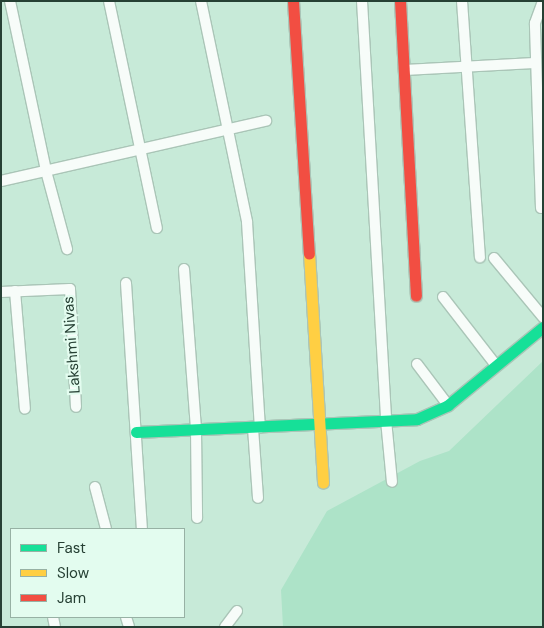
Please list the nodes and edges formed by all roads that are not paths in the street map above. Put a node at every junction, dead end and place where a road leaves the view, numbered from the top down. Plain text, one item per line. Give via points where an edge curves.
1 (10, 1) edge
2 (109, 1) edge
3 (201, 1) edge
4 (293, 1) edge
5 (362, 1) edge
6 (400, 1) edge
7 (462, 1) edge
8 (543, 1) edge
9 (534, 63) junction
10 (467, 65) junction
11 (405, 70) junction
12 (266, 121) dead end
13 (228, 129) junction
14 (140, 149) junction
15 (46, 171) junction
16 (1, 181) edge
17 (541, 208) dead end
18 (157, 228) dead end
19 (67, 249) dead end
20 (480, 257) dead end
21 (494, 258) dead end
22 (184, 269) dead end
23 (126, 283) dead end
24 (16, 291) junction
25 (1, 292) edge
26 (416, 296) dead end
27 (443, 297) dead end
28 (543, 318) edge
29 (543, 327) edge
30 (417, 364) dead end
31 (495, 364) junction
32 (448, 405) junction
33 (76, 407) dead end
34 (25, 409) dead end
35 (386, 420) junction
36 (317, 424) junction
37 (256, 428) junction
38 (196, 430) junction
39 (136, 432) junction
40 (392, 482) dead end
41 (322, 483) dead end
42 (95, 486) dead end
43 (258, 498) dead end
44 (197, 518) dead end
45 (106, 528) edge
46 (142, 528) edge
47 (237, 611) dead end
48 (225, 627) edge

1 - 15 street
2 - 14 street
3 - 13 street
4 - 36 street
5 - 35 street
6 - 11 street
7 - 10 street
8 - 9 street via 534,23
9 - 10 street
9 - 17 street
10 - 11 street
10 - 20 street
11 - 26 street
12 - 13 street
13 - 14 street
13 - 37 street via 247,222
14 - 15 street
14 - 18 street
15 - 16 street
15 - 19 street
21 - 28 street
22 - 38 street
23 - 39 street
24 - 25 street, Lakshmi Nivas
24 - 33 street, Lakshmi Nivas via 70,289
24 - 34 street
27 - 31 street
29 - 31 street
30 - 32 street
31 - 32 street
32 - 35 street via 417,419
35 - 36 street
35 - 40 street
36 - 37 street
36 - 41 street
37 - 38 street
37 - 43 street
38 - 39 street
38 - 44 street
39 - 46 street
42 - 45 street
47 - 48 street

